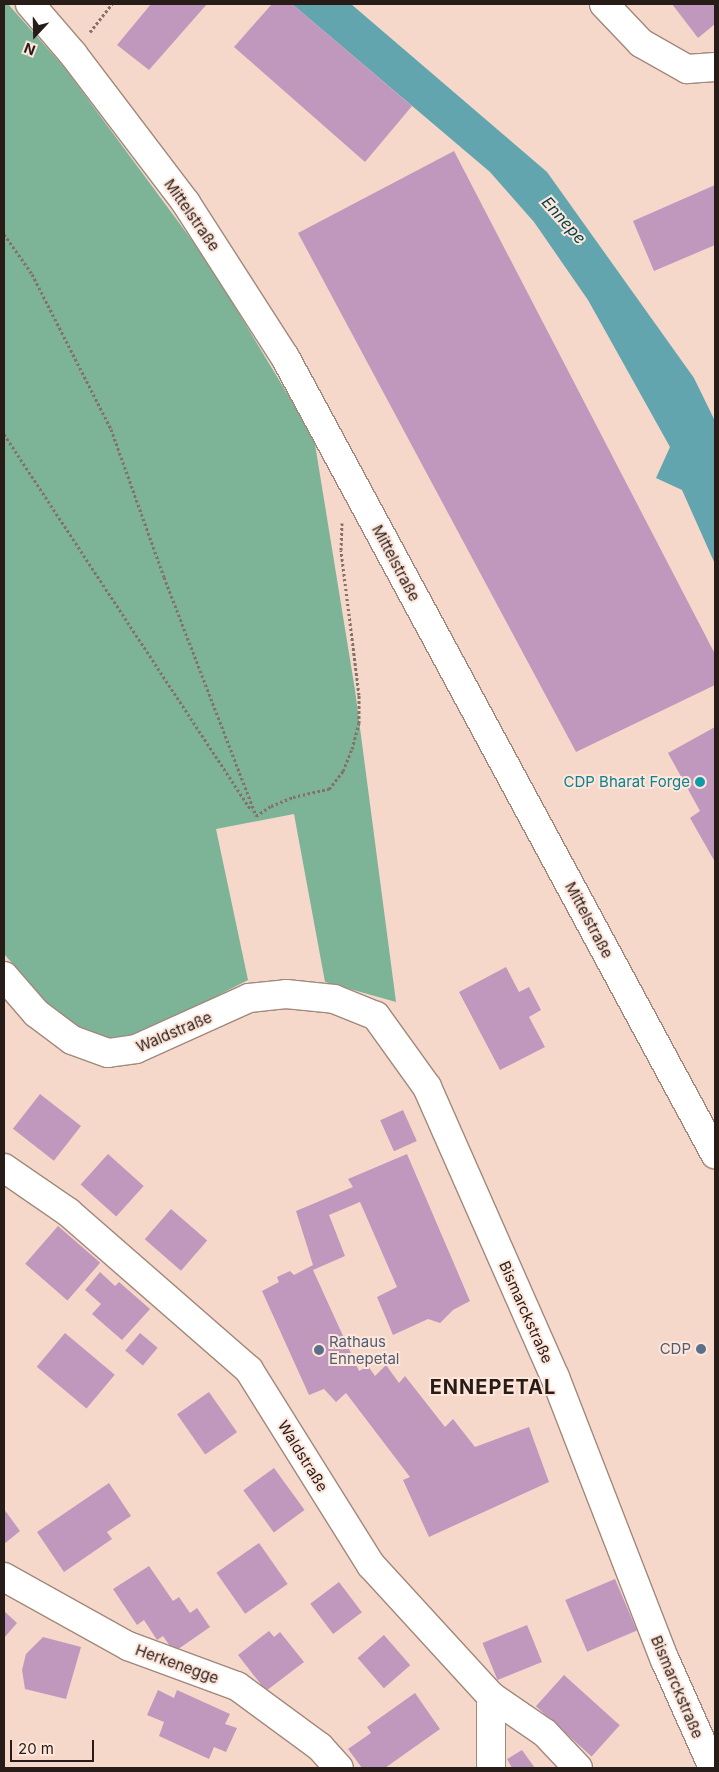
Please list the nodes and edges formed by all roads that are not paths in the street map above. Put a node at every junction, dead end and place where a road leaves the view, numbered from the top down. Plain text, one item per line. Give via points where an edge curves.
1 (30, 4) edge
2 (604, 4) edge
3 (715, 67) edge
4 (4, 976) edge
5 (249, 998) joint
6 (715, 1154) edge
7 (4, 1168) edge
8 (4, 1577) edge
9 (491, 1696) junction
10 (339, 1768) edge
11 (491, 1768) edge
12 (578, 1768) edge
13 (713, 1768) edge

1 - 6 street, Mittelstraße via 73,54 186,204 285,357
2 - 3 street via 641,43 687,69
4 - 5 street, Waldstraße via 36,1013 72,1040 108,1053 136,1049
5 - 13 street, Bismarckstraße via 286,994 334,999 376,1016 427,1086 555,1377 664,1660
7 - 9 street, Waldstraße via 68,1212 250,1370 371,1565
8 - 10 street, Herkenegge via 128,1646 237,1686 320,1747
9 - 11 street
9 - 12 street, Waldstraße via 545,1733

